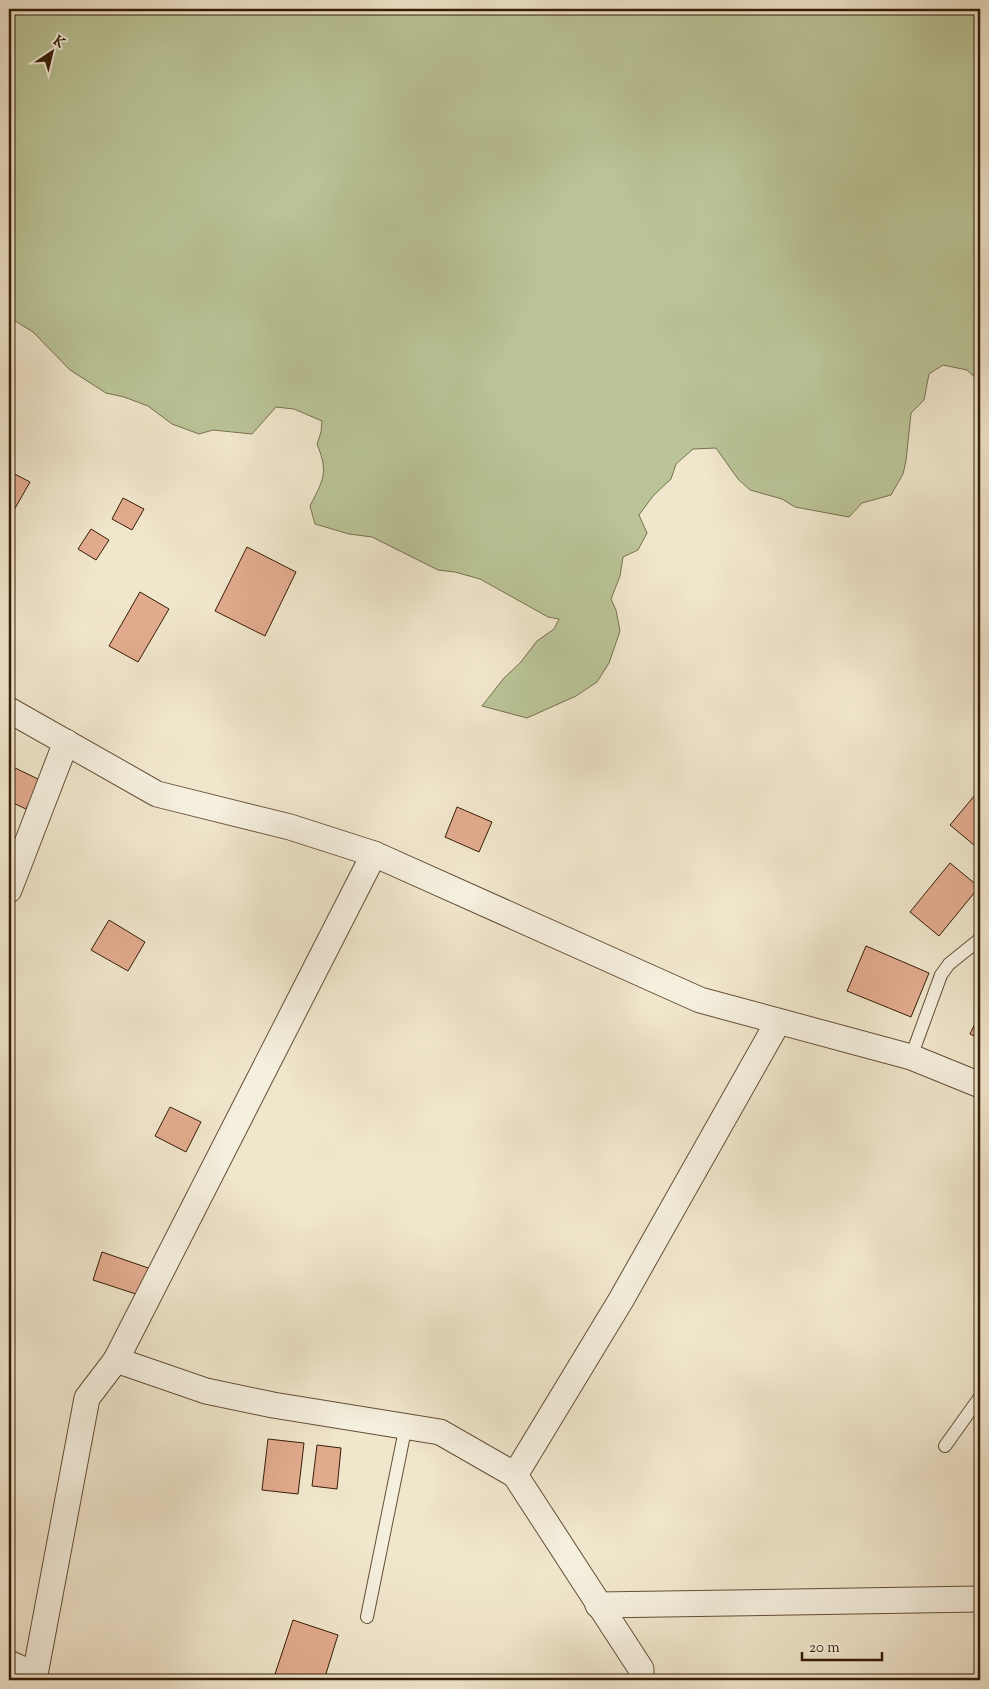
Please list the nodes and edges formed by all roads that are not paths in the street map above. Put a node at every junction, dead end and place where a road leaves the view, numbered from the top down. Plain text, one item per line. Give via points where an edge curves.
1 (9, 710) edge
2 (66, 742) junction
3 (374, 854) junction
4 (9, 890) edge
5 (980, 939) edge
6 (778, 1022) junction
7 (910, 1057) junction
8 (980, 1085) edge
9 (116, 1360) junction
10 (980, 1397) edge
11 (406, 1425) junction
12 (945, 1446) dead end
13 (516, 1475) junction
14 (980, 1599) edge
15 (598, 1605) junction
16 (367, 1617) dead end
17 (9, 1664) edge
18 (34, 1678) edge
19 (641, 1680) edge

1 - 2 street
2 - 3 street via 157,794 290,827
2 - 4 street
3 - 6 street via 700,1000
3 - 9 street
5 - 7 lane via 941,974
6 - 7 street
6 - 13 street via 621,1300
7 - 8 street
9 - 11 street via 206,1391 273,1405
9 - 18 street via 87,1398
10 - 12 lane
11 - 13 street via 440,1432
11 - 16 lane
13 - 15 street
14 - 15 street
15 - 19 street via 641,1669
17 - 18 street

